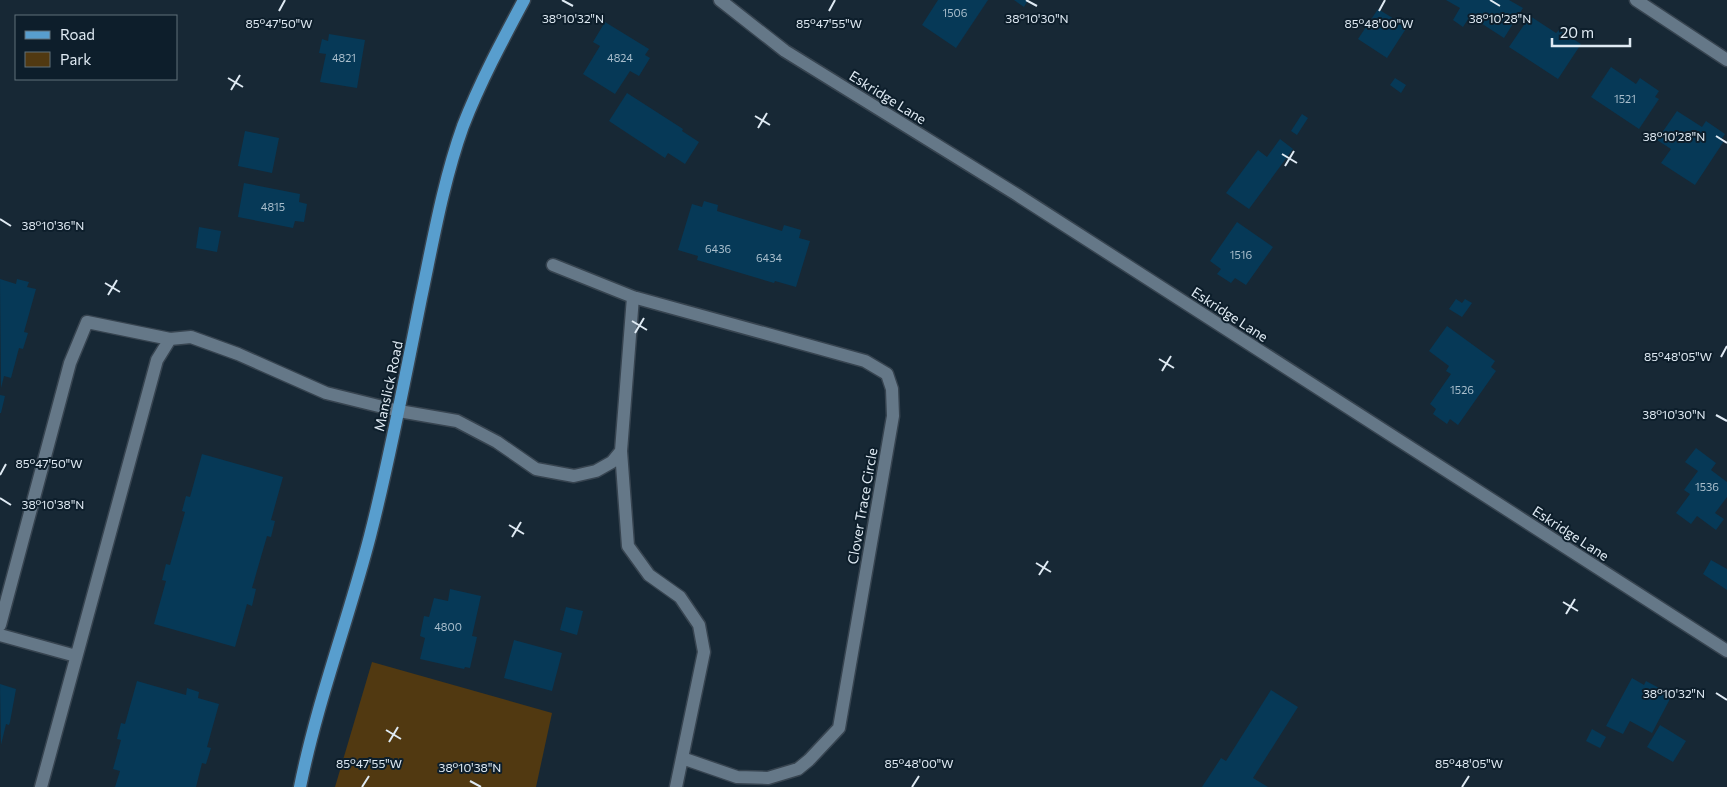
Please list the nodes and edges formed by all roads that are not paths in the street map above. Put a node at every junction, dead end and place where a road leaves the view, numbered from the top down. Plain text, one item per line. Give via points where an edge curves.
1 (524, 0) edge
2 (720, 0) edge
3 (1636, 0) edge
4 (1727, 60) edge
5 (553, 264) dead end
6 (633, 297) junction
7 (170, 339) junction
8 (398, 411) junction
9 (621, 451) junction
10 (0, 625) edge
11 (0, 635) edge
12 (1727, 651) edge
13 (76, 656) junction
14 (682, 758) junction
15 (41, 787) edge
16 (300, 787) edge
17 (676, 787) edge

1 - 8 main road, Manslick Road via 463,126 441,203
2 - 12 street, Eskridge Lane via 784,50 1016,194
3 - 4 street
5 - 6 street, Clover Trace Circle
6 - 9 street
6 - 14 street, Clover Trace Circle via 865,362 886,374 892,389 892,416 840,728 798,769 768,778 738,777
7 - 8 street via 191,337 326,393
7 - 10 street via 87,322 70,363
7 - 13 street via 157,360
8 - 9 street via 457,421 497,442 536,469 574,476 596,471 612,462
8 - 16 main road, Manslick Road via 369,537 322,697
9 - 14 street via 628,546 649,575 680,597 699,625 704,652
11 - 13 street
13 - 15 street
14 - 17 street

